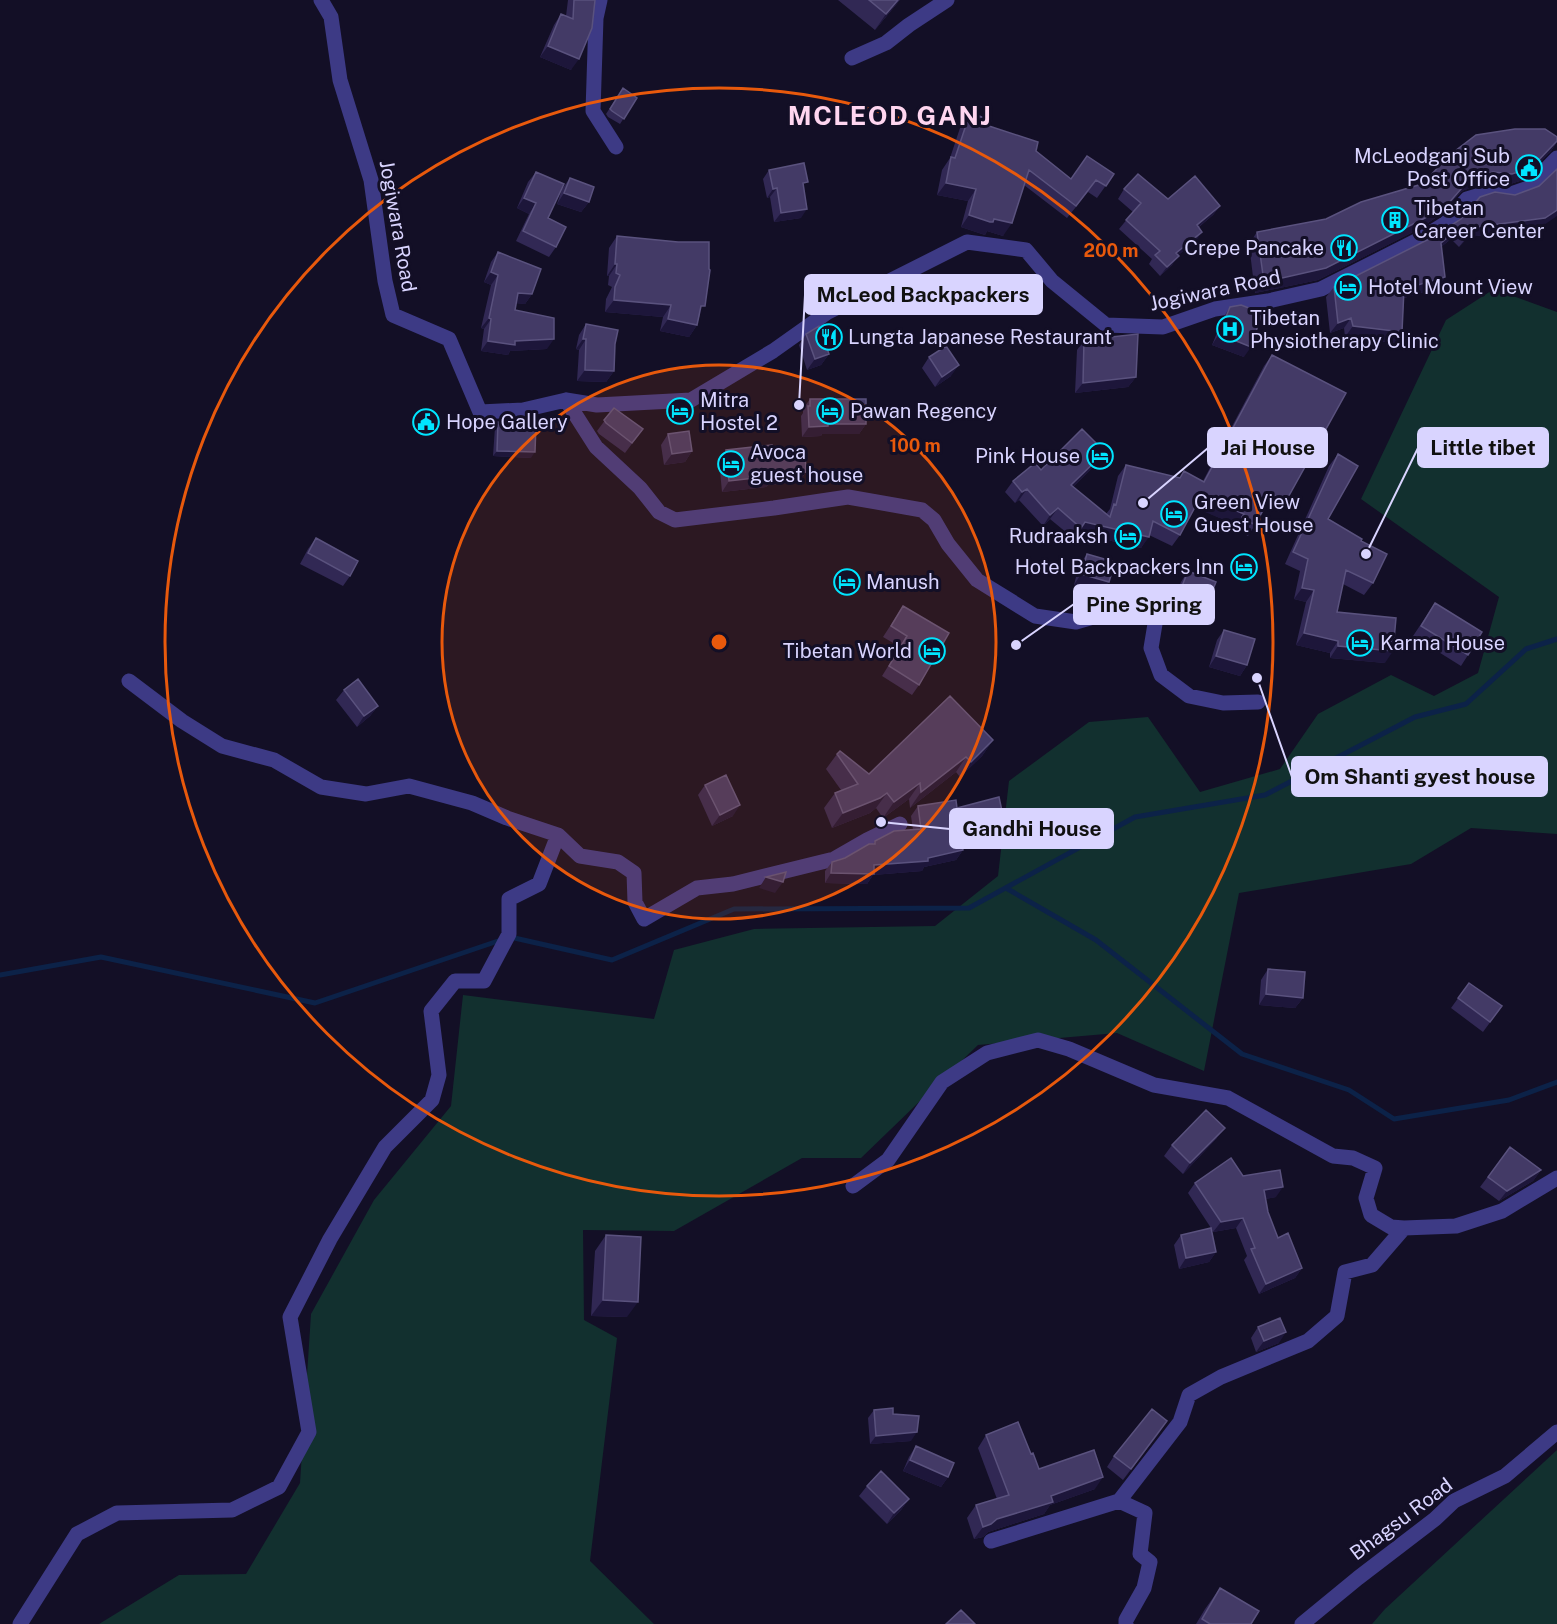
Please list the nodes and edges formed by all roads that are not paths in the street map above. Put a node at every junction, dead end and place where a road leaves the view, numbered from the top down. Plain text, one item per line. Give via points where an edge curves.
1 (321, 0) edge
2 (600, 0) edge
3 (947, 0) edge
4 (852, 58) dead end
5 (616, 147) dead end
6 (1557, 158) edge
7 (566, 400) junction
8 (129, 681) dead end
9 (1258, 702) dead end
10 (900, 824) dead end
11 (558, 835) junction
12 (1557, 1178) edge
13 (852, 1186) dead end
14 (1404, 1228) junction
15 (1557, 1432) edge
16 (1119, 1501) junction
17 (991, 1541) dead end
18 (20, 1624) edge
19 (1126, 1624) edge
20 (1302, 1624) edge

1 - 7 street, Jogiwara Road via 331,17 340,80 371,180 393,315 450,339 480,412 523,410
2 - 5 street via 593,111
3 - 4 street via 886,43
6 - 7 street, Jogiwara Road via 1528,188 1467,199 1446,223 1422,238 1321,289 1215,309 1163,327 1106,325 1052,281 1026,250 968,242 828,312 773,351 691,400 597,405
7 - 9 street via 596,447 640,488 659,512 675,520 848,497 922,510 934,520 977,580 1035,616 1077,622 1114,611 1146,608 1156,618 1151,648 1161,675 1189,696 1223,703
8 - 11 street via 222,746 274,759 321,787 366,794 409,786 472,803
10 - 11 street via 834,860 733,884 697,888 644,918 635,902 634,873 618,862 580,856
11 - 18 street via 539,884 509,899 509,934 484,981 455,981 431,1011 439,1075 432,1100 385,1147 330,1239 290,1317 309,1432 279,1487 232,1510 117,1513 77,1533
12 - 14 street via 1502,1211 1456,1226
13 - 14 street via 888,1160 942,1082 987,1053 1038,1040 1154,1085 1228,1098 1333,1156 1353,1158 1375,1168 1366,1198 1371,1215 1391,1227
14 - 16 street via 1372,1265 1345,1272 1337,1316 1308,1341 1221,1377 1189,1395 1180,1422
15 - 20 street, Bhagsu Road via 1505,1476 1454,1501
16 - 17 street
16 - 19 street via 1145,1513 1140,1554 1150,1562 1144,1588

